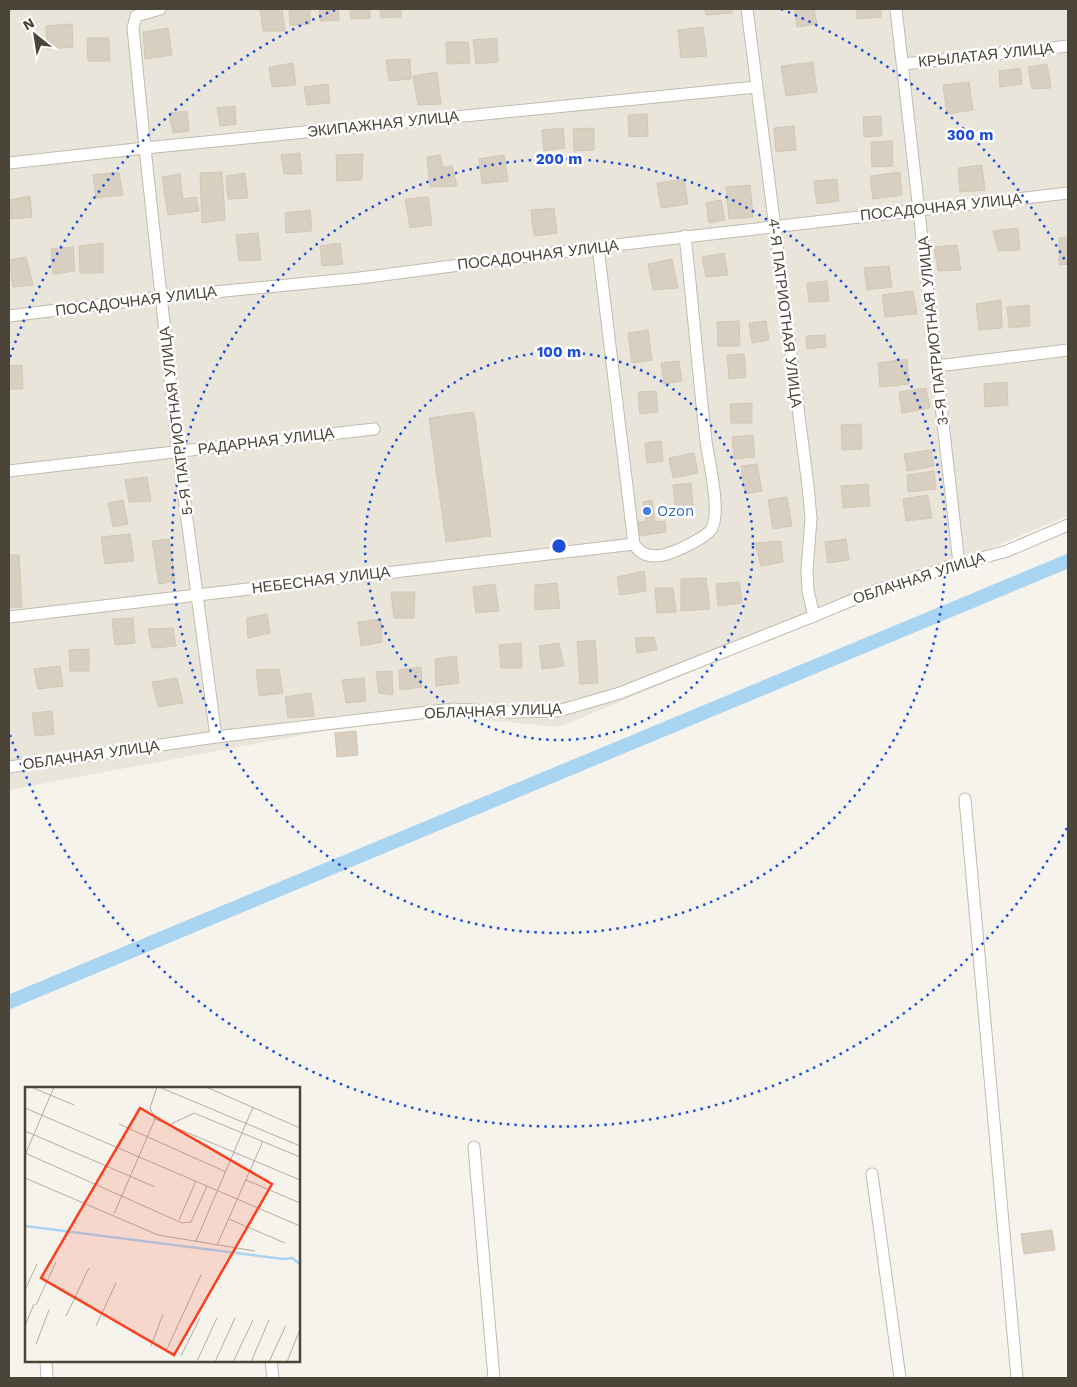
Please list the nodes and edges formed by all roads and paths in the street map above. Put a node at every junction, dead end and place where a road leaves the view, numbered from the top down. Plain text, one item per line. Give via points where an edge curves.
1 (160, 9) edge
2 (747, 9) edge
3 (896, 9) edge
4 (133, 12) edge
5 (1068, 46) edge
6 (903, 64) junction
7 (756, 87) junction
8 (145, 148) junction
9 (9, 163) edge
10 (1068, 193) edge
11 (919, 210) junction
12 (774, 226) junction
13 (685, 236) junction
14 (598, 246) junction
15 (162, 297) junction
16 (9, 316) edge
17 (1068, 350) edge
18 (937, 366) junction
19 (374, 429) dead end
20 (178, 452) junction
21 (9, 472) edge
22 (1068, 525) edge
23 (634, 544) junction
24 (958, 564) junction
25 (197, 594) junction
26 (814, 616) junction
27 (9, 617) edge
28 (216, 737) junction
29 (9, 767) edge
30 (965, 800) dead end
31 (474, 1147) dead end
32 (872, 1174) dead end
33 (46, 1362) edge
34 (271, 1362) edge
35 (47, 1378) edge
36 (273, 1378) edge
37 (494, 1378) edge
38 (900, 1378) edge
39 (1017, 1378) edge

1 - 4 street
2 - 7 street, 4-Я ПАТРИОТНАЯ УЛИЦА
3 - 6 street, 3-Я ПАТРИОТНАЯ УЛИЦА
4 - 8 street, 5-Я ПАТРИОТНАЯ УЛИЦА
5 - 6 street, КРЫЛАТАЯ УЛИЦА
6 - 11 street, 3-Я ПАТРИОТНАЯ УЛИЦА
7 - 8 street, ЭКИПАЖНАЯ УЛИЦА
7 - 12 street, 4-Я ПАТРИОТНАЯ УЛИЦА
8 - 9 street, ЭКИПАЖНАЯ УЛИЦА
8 - 15 street, 5-Я ПАТРИОТНАЯ УЛИЦА
10 - 11 street, ПОСАДОЧНАЯ УЛИЦА
11 - 12 street, ПОСАДОЧНАЯ УЛИЦА
11 - 18 street, 3-Я ПАТРИОТНАЯ УЛИЦА
12 - 13 street, ПОСАДОЧНАЯ УЛИЦА
12 - 26 street, 4-Я ПАТРИОТНАЯ УЛИЦА via 811,518 807,571
13 - 14 street, ПОСАДОЧНАЯ УЛИЦА
13 - 23 street via 716,512 712,529 703,538 666,554 647,555 639,552
14 - 15 street, ПОСАДОЧНАЯ УЛИЦА via 360,278
14 - 23 street
15 - 16 street, ПОСАДОЧНАЯ УЛИЦА
15 - 20 street, 5-Я ПАТРИОТНАЯ УЛИЦА
17 - 18 street
18 - 24 street, 3-Я ПАТРИОТНАЯ УЛИЦА
19 - 20 street, РАДАРНАЯ УЛИЦА
20 - 21 street, РАДАРНАЯ УЛИЦА
20 - 25 street, 5-Я ПАТРИОТНАЯ УЛИЦА
22 - 24 street, ОБЛАЧНАЯ УЛИЦА via 1007,551
23 - 25 street, НЕБЕСНАЯ УЛИЦА
24 - 26 street, ОБЛАЧНАЯ УЛИЦА via 874,591
25 - 27 street, НЕБЕСНАЯ УЛИЦА
25 - 28 street, 5-Я ПАТРИОТНАЯ УЛИЦА
26 - 28 street, ОБЛАЧНАЯ УЛИЦА via 620,694 558,711 453,709
28 - 29 street, ОБЛАЧНАЯ УЛИЦА
30 - 39 street
31 - 37 street
32 - 38 street
33 - 35 street
34 - 36 street

